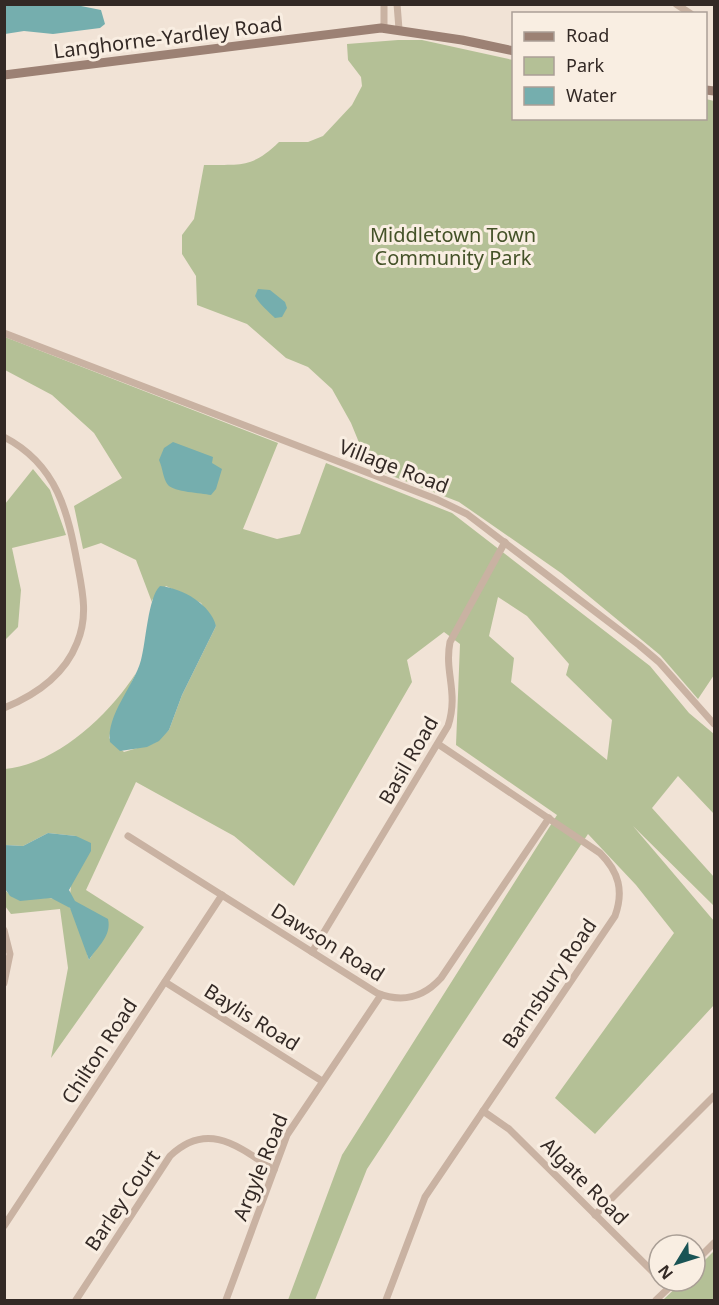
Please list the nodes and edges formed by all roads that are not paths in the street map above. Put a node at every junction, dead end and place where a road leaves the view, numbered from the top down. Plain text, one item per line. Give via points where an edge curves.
1 (384, 4) edge
2 (397, 4) edge
3 (384, 28) junction
4 (399, 29) junction
5 (512, 51) edge
6 (4, 75) edge
7 (4, 333) edge
8 (4, 437) edge
9 (505, 542) junction
10 (4, 708) edge
11 (714, 724) edge
12 (438, 744) junction
13 (549, 818) junction
14 (128, 836) dead end
15 (222, 895) junction
16 (4, 930) edge
17 (312, 951) junction
18 (165, 982) junction
19 (4, 983) edge
20 (381, 995) junction
21 (322, 1081) junction
22 (714, 1095) edge
23 (483, 1111) junction
24 (274, 1170) junction
25 (595, 1215) junction
26 (4, 1226) edge
27 (647, 1267) edge
28 (76, 1300) edge
29 (226, 1300) edge
30 (386, 1300) edge

1 - 3 street
2 - 4 street
3 - 4 main road, Langhorne-Yardley Road
3 - 6 main road, Langhorne-Yardley Road
4 - 5 main road, Langhorne-Yardley Road
7 - 9 street, Village Road via 436,499 467,514
8 - 10 street via 40,466 63,498 84,601 84,621 66,664 51,681 29,698
9 - 11 street, Village Road via 659,662
9 - 12 street, Basil Road via 450,642 454,703
12 - 13 street, Barnsbury Road
12 - 17 street, Basil Road
13 - 20 street, Dawson Road via 433,987 407,999
13 - 23 street, Barnsbury Road via 609,862 620,887 618,906
14 - 15 street, Dawson Road
15 - 17 street, Dawson Road
15 - 18 street, Chilton Road
16 - 19 street via 9,954
17 - 20 street, Dawson Road
18 - 21 street, Baylis Road
18 - 26 street, Chilton Road
20 - 21 street, Argyle Road
21 - 24 street, Argyle Road via 287,1135
22 - 25 street
23 - 25 street, Algate Road via 509,1129
23 - 30 street, Barnsbury Road via 425,1197
24 - 28 street, Barley Court via 235,1145 216,1138 196,1140 178,1149
24 - 29 street, Argyle Road
25 - 27 street, Algate Road

